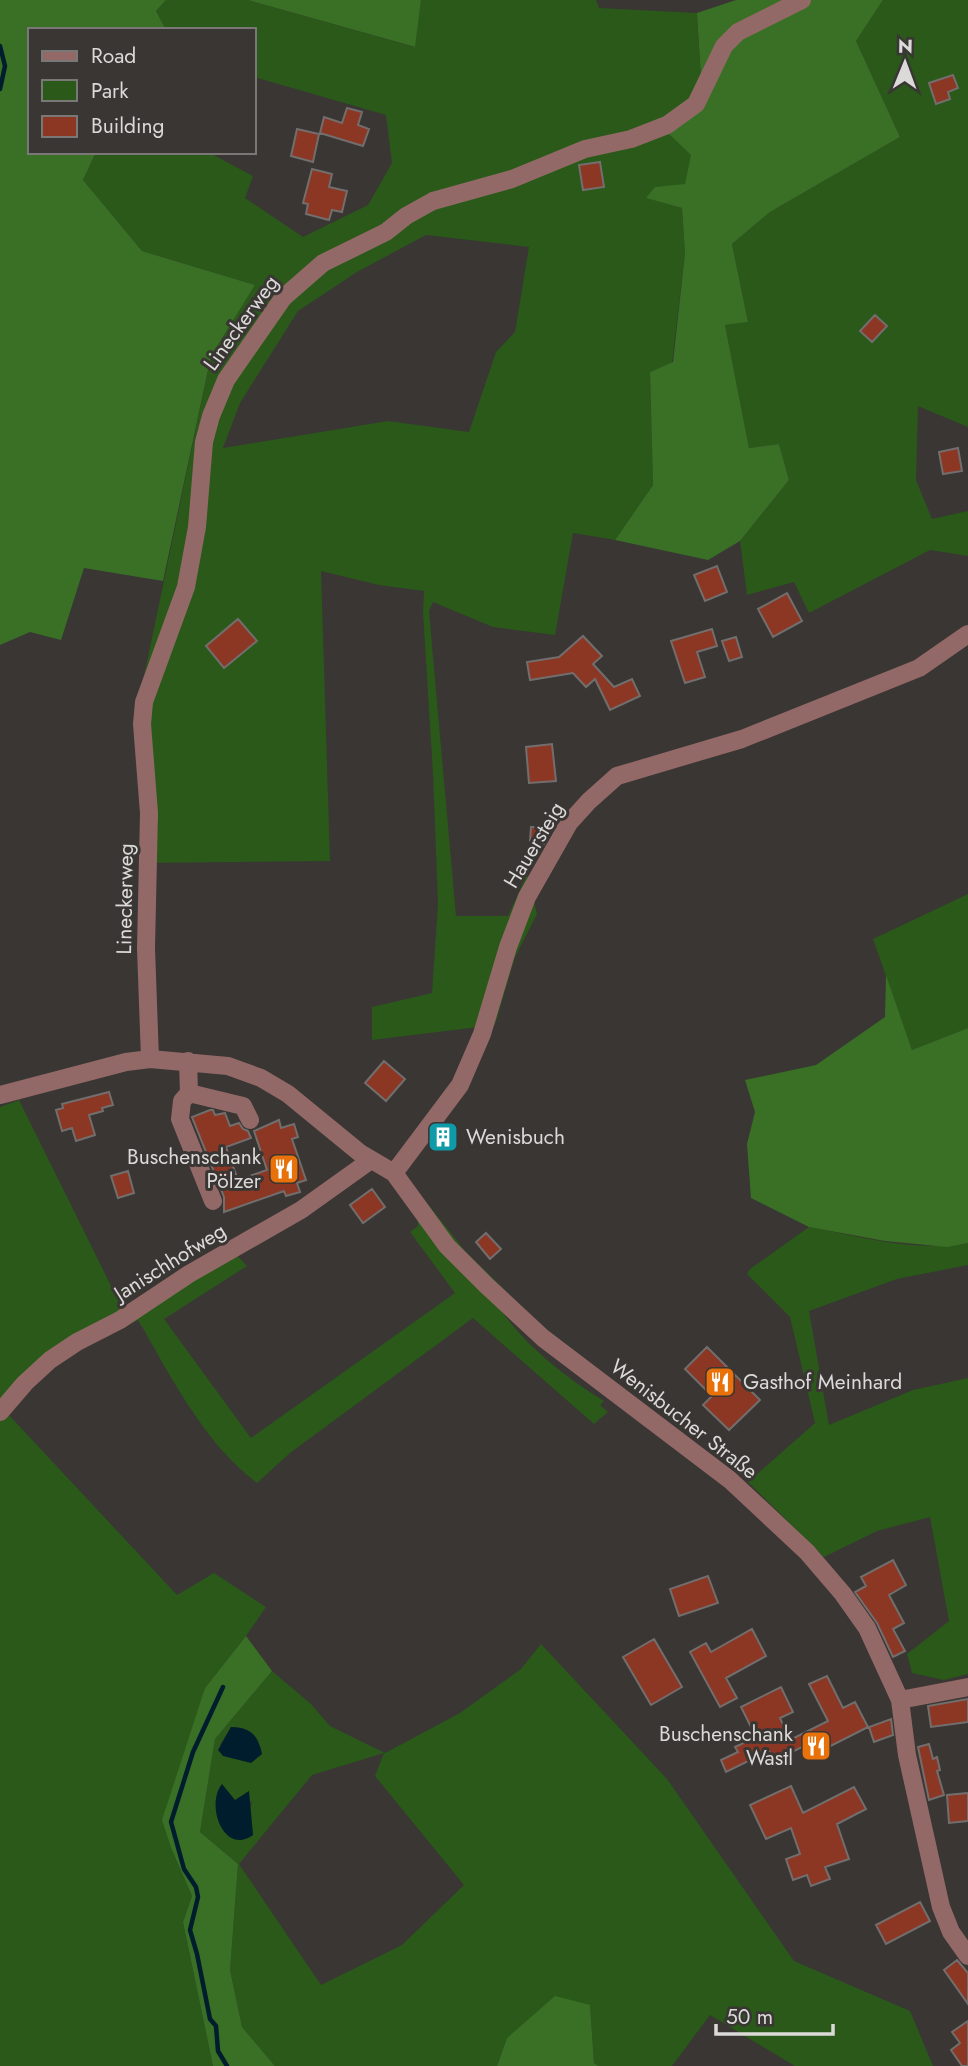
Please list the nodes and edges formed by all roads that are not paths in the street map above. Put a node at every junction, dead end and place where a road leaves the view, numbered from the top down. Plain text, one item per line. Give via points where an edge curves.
1 (802, 0) edge
2 (968, 634) edge
3 (150, 1059) junction
4 (188, 1061) junction
5 (189, 1093) junction
6 (0, 1095) edge
7 (250, 1120) dead end
8 (372, 1160) junction
9 (394, 1173) junction
10 (213, 1201) dead end
11 (0, 1412) edge
12 (968, 1687) edge
13 (900, 1700) junction
14 (968, 1956) edge

1 - 3 street, Lineckerweg via 738,32 724,46 696,104 667,125 433,201 386,232 323,263 283,298 226,380 204,442 197,527 186,587 144,702
2 - 9 street, Hauersteig via 919,668 742,739 617,776 589,801 569,823 527,897 482,1034 460,1085
3 - 4 street, Wenisbucher Straße
3 - 6 street, Wenisbucher Straße
4 - 5 street
4 - 8 street, Wenisbucher Straße via 228,1066 261,1078
5 - 7 street via 243,1106
5 - 10 street via 182,1101 180,1119
8 - 9 street, Wenisbucher Straße
8 - 11 street, Janischhofweg via 301,1210 50,1360
9 - 13 street, Wenisbucher Straße via 447,1246 543,1338 730,1480 807,1552 867,1628
12 - 13 street
13 - 14 street, Wenisbucher Straße via 907,1755 941,1907

